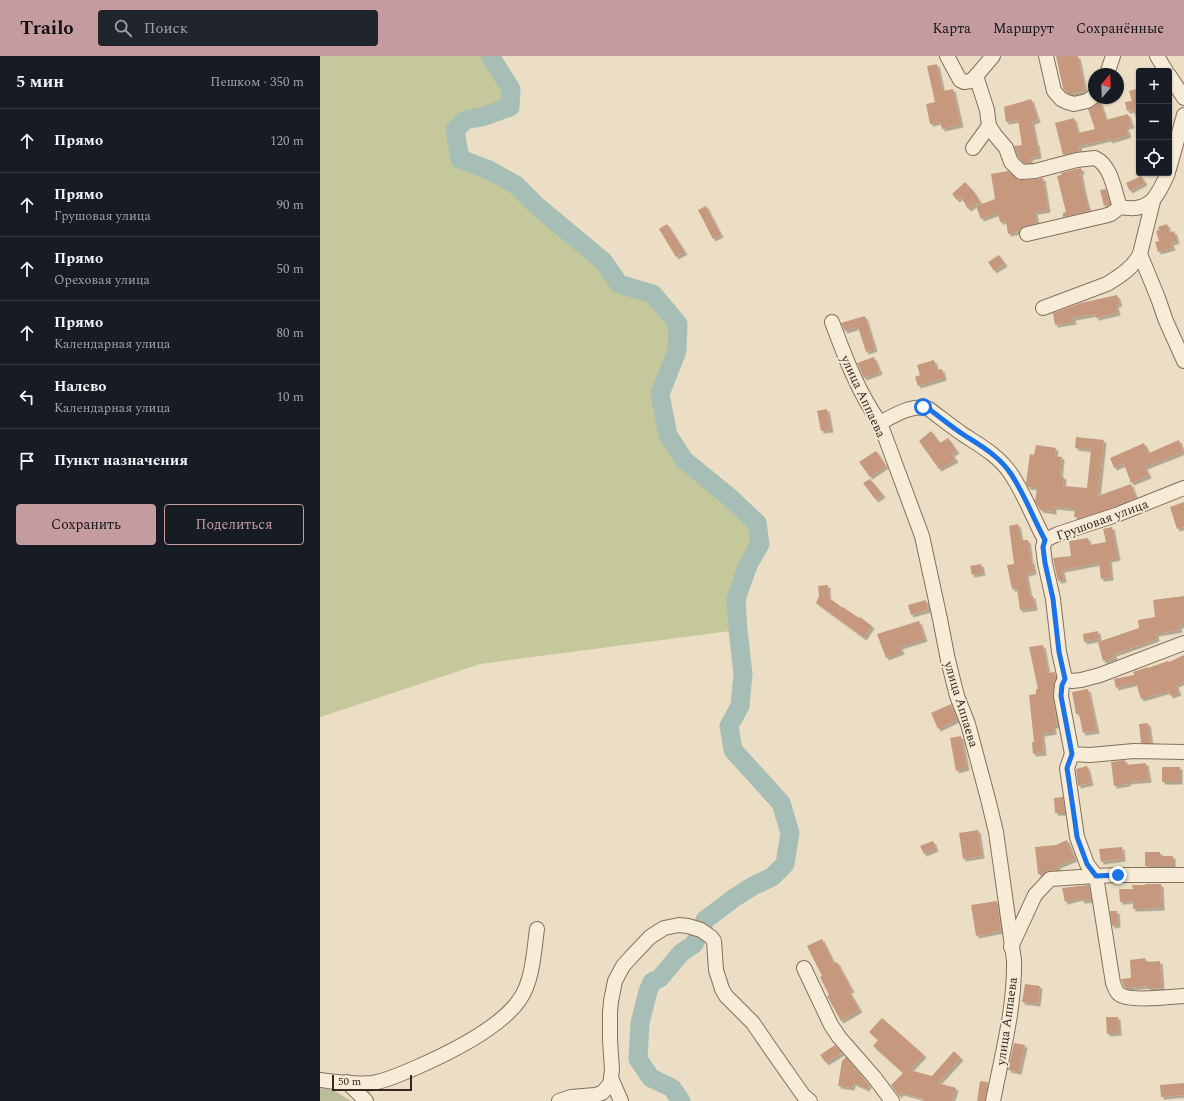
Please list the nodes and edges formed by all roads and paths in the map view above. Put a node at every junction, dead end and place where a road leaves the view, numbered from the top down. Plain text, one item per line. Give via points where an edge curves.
1 (947, 56) edge
2 (993, 56) edge
3 (1046, 56) edge
4 (1112, 56) edge
5 (1157, 56) edge
6 (1109, 68) edge
7 (1164, 68) edge
8 (976, 76) junction
9 (1172, 79) edge
10 (1184, 97) edge
11 (1088, 100) edge
12 (1184, 115) edge
13 (989, 126) junction
14 (973, 148) dead end
15 (1172, 158) edge
16 (1167, 176) edge
17 (1153, 201) junction
18 (1120, 207) junction
19 (1027, 234) dead end
20 (1140, 254) junction
21 (1043, 308) dead end
22 (832, 322) dead end
23 (1184, 361) edge
24 (880, 423) junction
25 (1184, 488) edge
26 (1045, 540) junction
27 (1184, 643) edge
28 (1065, 679) junction
29 (1184, 752) edge
30 (1072, 754) junction
31 (1184, 875) edge
32 (1096, 876) junction
33 (537, 929) dead end
34 (1011, 947) junction
35 (804, 968) dead end
36 (1184, 996) edge
37 (611, 1078) junction
38 (320, 1080) edge
39 (347, 1082) junction
40 (366, 1101) edge
41 (559, 1101) edge
42 (621, 1101) edge
43 (810, 1101) edge
44 (892, 1101) edge
45 (993, 1101) edge

1 - 8 street via 960,80 971,81
2 - 8 street
3 - 11 street via 1054,91 1061,99 1074,104
4 - 6 street
5 - 7 street
8 - 13 street via 987,110
9 - 10 street
12 - 15 street
13 - 14 street
13 - 18 street via 1006,148 1011,162 1021,172 1077,160 1099,159 1110,175
16 - 17 street
17 - 18 street via 1133,209
17 - 20 street
18 - 19 street via 1111,214 1093,220
20 - 21 street via 1131,267 1107,284
20 - 23 street
22 - 24 street, улица Аппаева via 854,378
24 - 26 street via 909,409 923,407 983,447 1002,463 1010,474
24 - 34 street, улица Аппаева via 922,536 957,696 968,724 988,799 996,832
25 - 26 street, Грушовая улица
26 - 28 street, Грушовая улица via 1045,563
27 - 28 street via 1100,675 1081,680
28 - 30 street via 1061,696
29 - 30 street
30 - 32 street via 1067,768 1077,837 1087,864
31 - 32 street
32 - 34 street via 1050,880 1035,895
32 - 36 street via 1113,983 1117,993 1141,998
33 - 39 street via 528,984 521,999 509,1012 472,1039 425,1064 384,1080 371,1083
34 - 45 street, улица Аппаева via 1014,960 1013,988
35 - 44 street via 831,1025
37 - 41 street via 610,1084 602,1093
37 - 42 street
37 - 43 street via 610,1013 613,990 619,973 632,956 656,933 671,926 688,926 702,930 714,941 716,970 726,996 753,1023 803,1095
38 - 39 street
39 - 40 street

